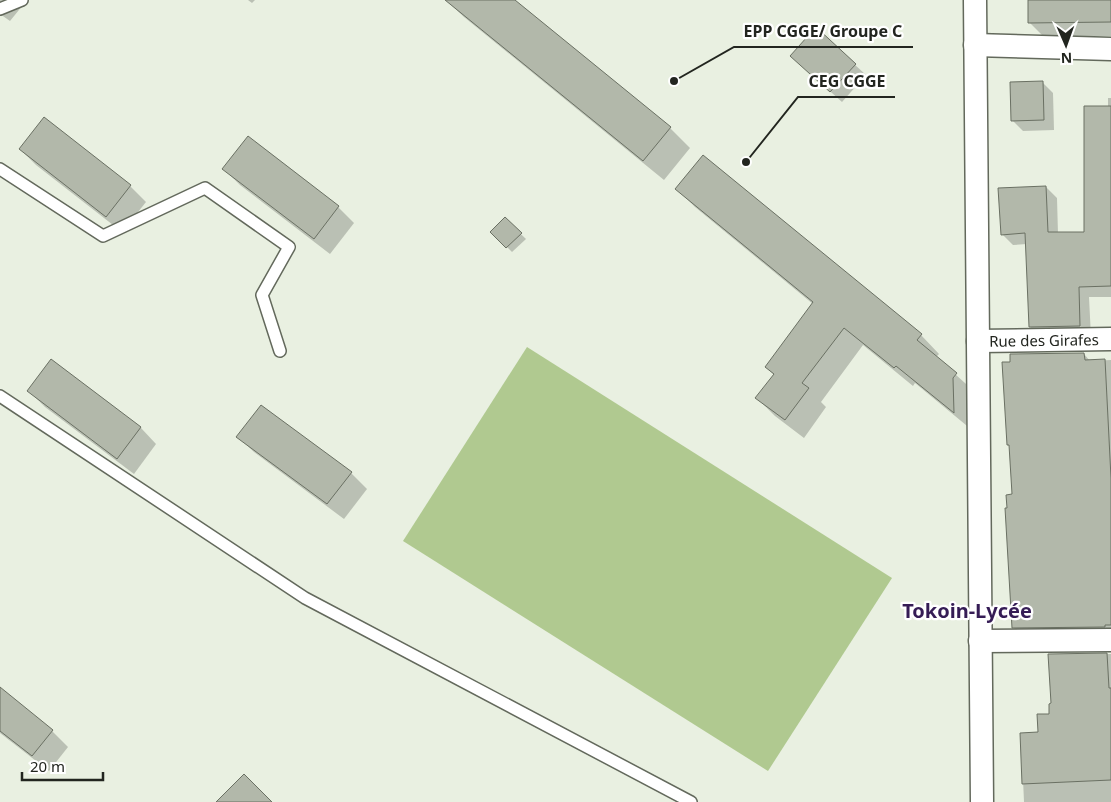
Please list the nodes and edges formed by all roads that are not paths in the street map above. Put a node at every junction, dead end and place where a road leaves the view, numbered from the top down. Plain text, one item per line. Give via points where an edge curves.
1 (22, 0) edge
2 (975, 0) edge
3 (0, 9) edge
4 (975, 46) junction
5 (1111, 49) edge
6 (0, 169) edge
7 (1111, 339) edge
8 (978, 341) junction
9 (280, 351) dead end
10 (0, 396) edge
11 (1111, 640) edge
12 (980, 641) junction
13 (691, 802) edge
14 (982, 802) edge

1 - 3 lane
2 - 4 street
4 - 5 street
4 - 8 street
6 - 9 lane via 103,236 205,188 289,247 262,295
7 - 8 street, Rue des Girafes
8 - 12 street
10 - 13 lane via 305,598
11 - 12 street
12 - 14 street

